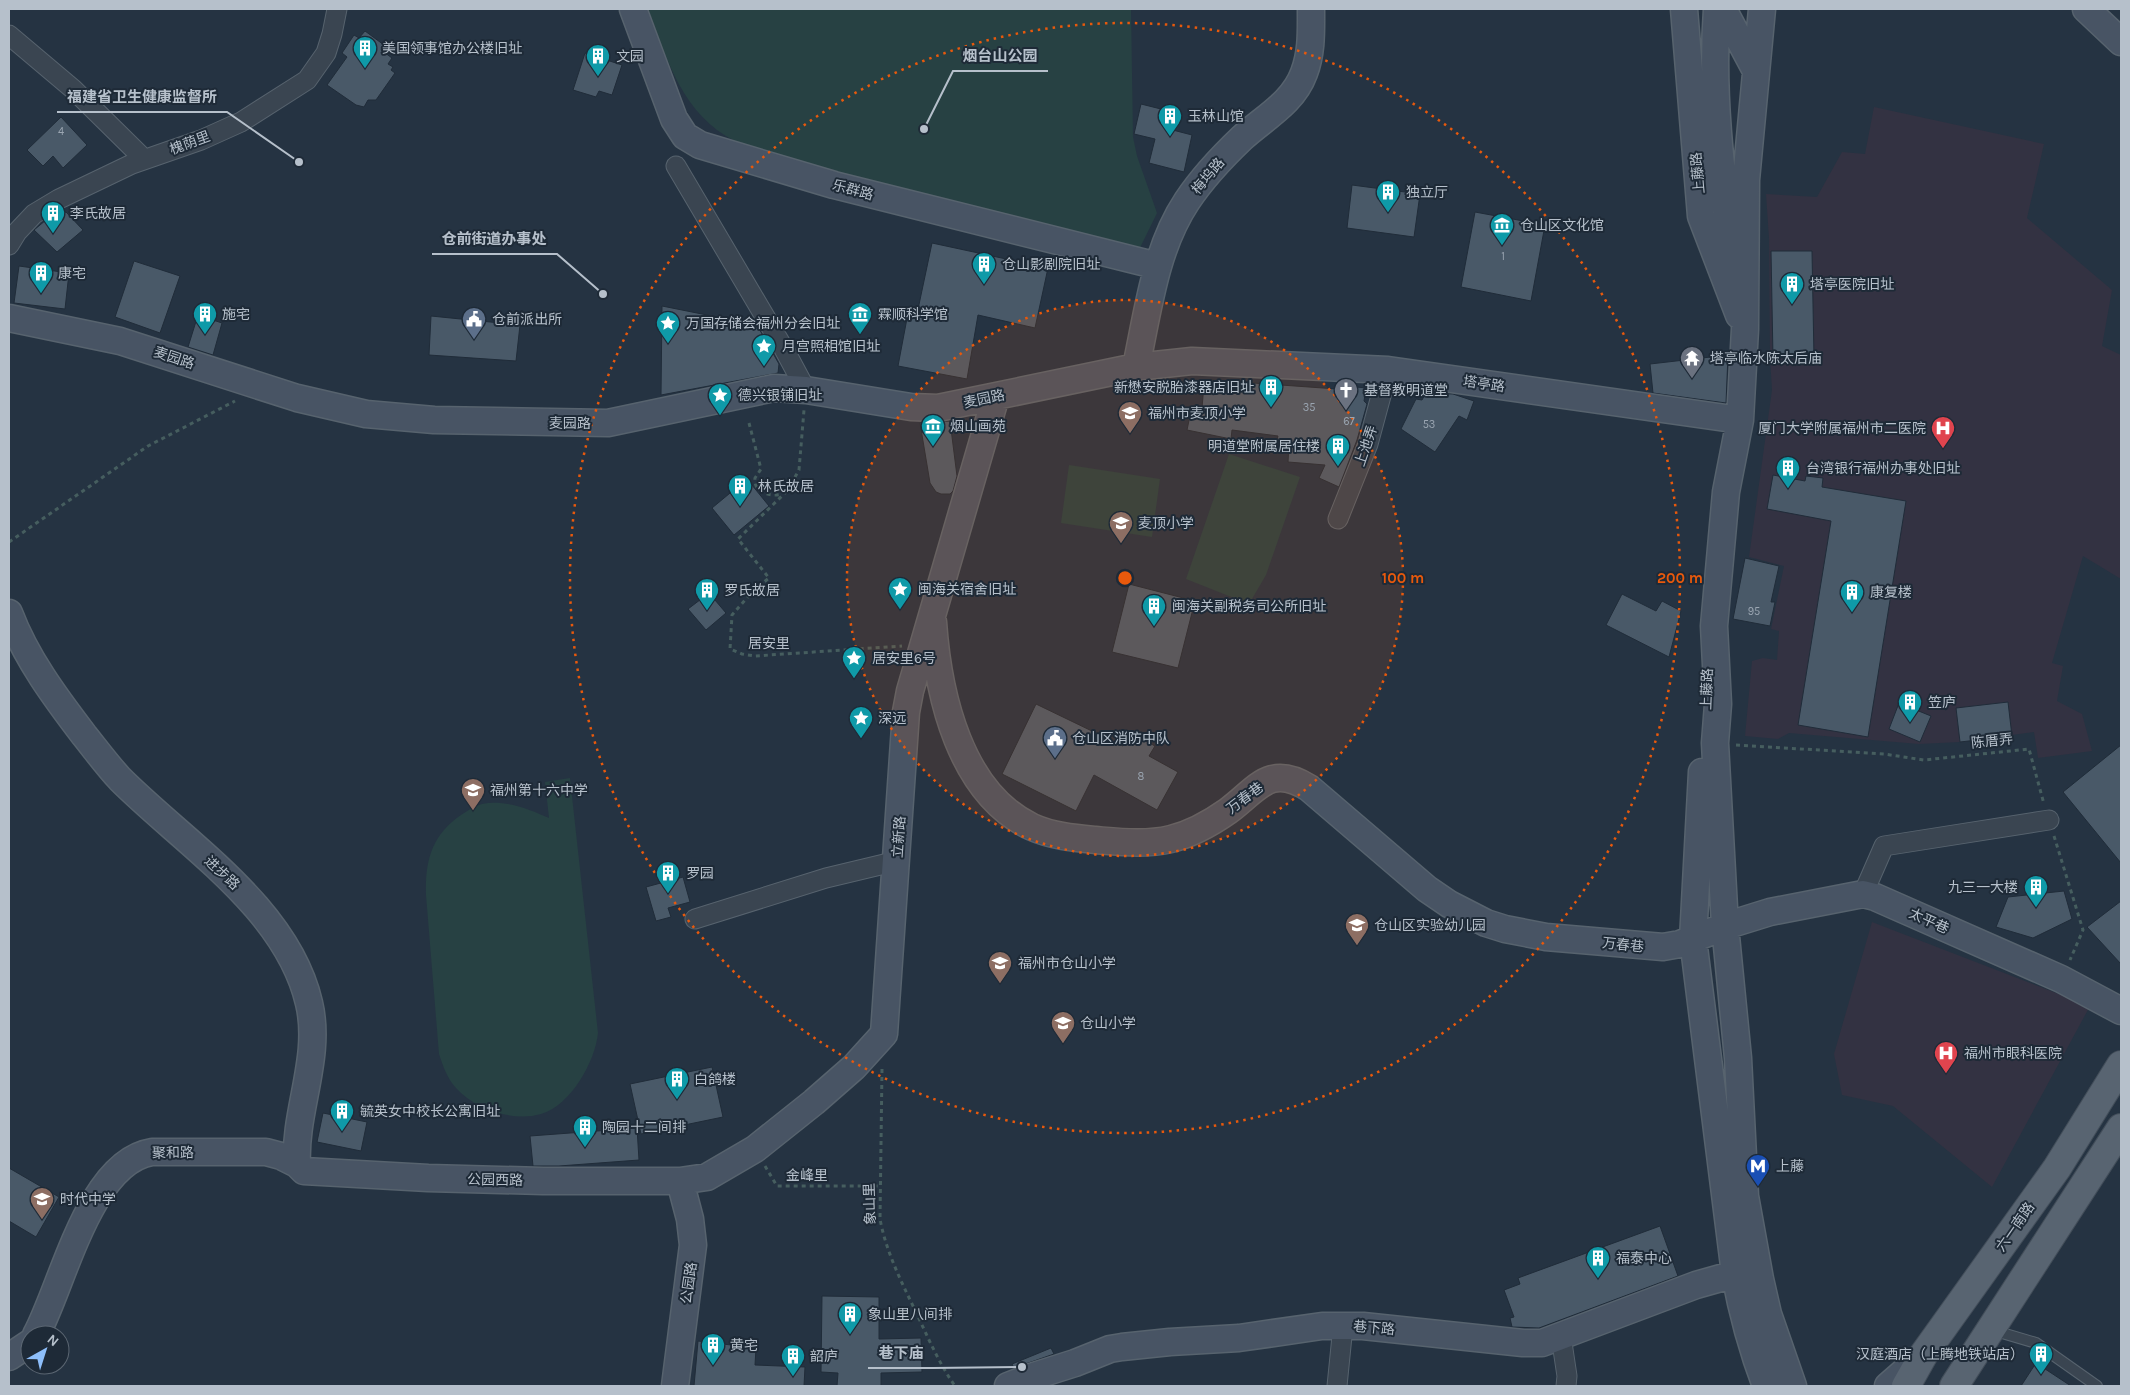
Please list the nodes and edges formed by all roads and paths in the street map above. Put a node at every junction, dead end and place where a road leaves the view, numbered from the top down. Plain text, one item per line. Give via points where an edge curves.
1 (337, 9) edge
2 (633, 9) edge
3 (1311, 9) edge
4 (1684, 9) edge
5 (1717, 9) edge
6 (1723, 9) edge
7 (1762, 9) edge
8 (2086, 9) edge
9 (9, 35) edge
10 (2121, 42) edge
11 (1756, 69) junction
12 (144, 159) junction
13 (676, 166) dead end
14 (9, 245) edge
15 (1158, 266) junction
16 (9, 318) edge
17 (1745, 330) junction
18 (1136, 367) junction
19 (1388, 370) junction
20 (262, 387) junction
21 (806, 390) junction
22 (996, 396) junction
23 (1740, 420) junction
24 (749, 423) dead end
25 (787, 491) junction
26 (1338, 519) dead end
27 (9, 542) edge
28 (933, 610) junction
29 (9, 614) edge
30 (922, 645) junction
31 (1716, 743) junction
32 (2049, 820) junction
33 (898, 861) junction
34 (1863, 894) junction
35 (695, 919) dead end
36 (1725, 926) junction
37 (1693, 939) junction
38 (2061, 979) junction
39 (2121, 1011) edge
40 (884, 1034) junction
41 (2121, 1065) edge
42 (2121, 1128) edge
43 (755, 1149) junction
44 (304, 1168) junction
45 (680, 1182) junction
46 (880, 1186) junction
47 (1735, 1274) junction
48 (40, 1325) edge
49 (1343, 1326) junction
50 (1991, 1330) junction
51 (1560, 1336) junction
52 (20, 1350) edge
53 (1924, 1354) junction
54 (9, 1357) edge
55 (1784, 1362) junction
56 (675, 1386) edge
57 (955, 1386) edge
58 (1008, 1386) edge
59 (1337, 1386) edge
60 (1566, 1386) edge
61 (1766, 1386) edge
62 (1793, 1386) edge
63 (1813, 1386) edge
64 (1888, 1386) edge
65 (1906, 1386) edge
66 (1954, 1386) edge
67 (2097, 1386) edge

1 - 12 street, 槐荫里 via 326,53 307,80 241,122 201,140
2 - 15 street, 乐群路 via 674,119 685,136 700,145 834,185
3 - 15 street, 梅坞路 via 1309,57 1297,87 1286,103 1244,137 1196,189 1172,228
4 - 17 street, 上藤路 via 1701,216
5 - 17 street via 1715,41 1722,182
6 - 11 street
7 - 11 street
8 - 10 street
9 - 12 street via 73,90
11 - 17 street via 1746,180
12 - 14 street, 槐荫里 via 44,207 26,222
13 - 21 street
15 - 18 street, 梅坞路
16 - 20 street, 麦园路 via 120,341
17 - 23 street
18 - 19 street, 塔亭路 via 1192,361
18 - 22 street, 麦园路
19 - 23 street, 塔亭路
19 - 26 street, 上池弄 via 1368,444
20 - 21 street, 麦园路 via 320,405 366,414 434,420 544,423 608,423 758,390
20 - 27 path via 148,446
21 - 22 street, 麦园路 via 925,408
21 - 25 path via 800,470
22 - 28 street, 立新路
23 - 31 street via 1726,492 1714,626 1718,704
23 - 37 street, 上藤路 via 1722,434 1719,441 1709,577 1703,613 1702,627 1709,668
24 - 25 path via 761,470 755,478 756,486 760,491 775,496
25 - 30 path, 居安里 via 738,540 769,578 732,615 730,649 755,656
28 - 30 street, 立新路
28 - 37 street, 万春巷 via 946,701 966,760 992,798 1034,828 1070,837 1129,843 1170,839 1217,818 1268,780 1296,780 1427,889 1486,923 1532,935 1653,948
29 - 44 street, 进步路 via 34,666 106,762 251,900 299,972 310,1006 312,1029 297,1136
30 - 33 street, 立新路 via 906,712
31 - 32 path, 陈厝弄 via 1884,754 1924,760 2029,749
31 - 36 street
32 - 34 street via 1884,846
32 - 38 path, 陈厝弄 via 2083,930
33 - 35 street via 826,878
33 - 40 street, 立新路
34 - 36 street, 太平巷 via 1770,912
34 - 38 street, 太平巷
36 - 37 street, 万春巷
36 - 55 street via 1738,1058 1746,1196 1768,1314
37 - 47 street, 上藤路
38 - 39 street, 太平巷
40 - 43 street via 814,1102
40 - 46 path, 象山里
41 - 53 main road, 六一南路 via 2057,1168
42 - 50 main road
43 - 45 street via 712,1175
43 - 46 path, 金峰里 via 777,1186
44 - 45 street, 公园西路 via 428,1178
44 - 48 street, 聚和路 via 266,1152 152,1152 135,1157 107,1182 95,1200
45 - 56 street, 公园路 via 694,1245
46 - 57 path, 象山里 via 880,1219 889,1255 936,1357
47 - 51 street, 巷下路 via 1696,1284
47 - 61 street, 上藤路 via 1746,1325
49 - 51 street, 巷下路 via 1523,1343 1542,1343
49 - 58 street, 巷下路 via 1122,1347
49 - 59 street
50 - 66 main road
50 - 67 lane via 2036,1343
51 - 60 street
52 - 54 street
53 - 64 street
53 - 65 main road, 六一南路
55 - 62 street
55 - 63 street

